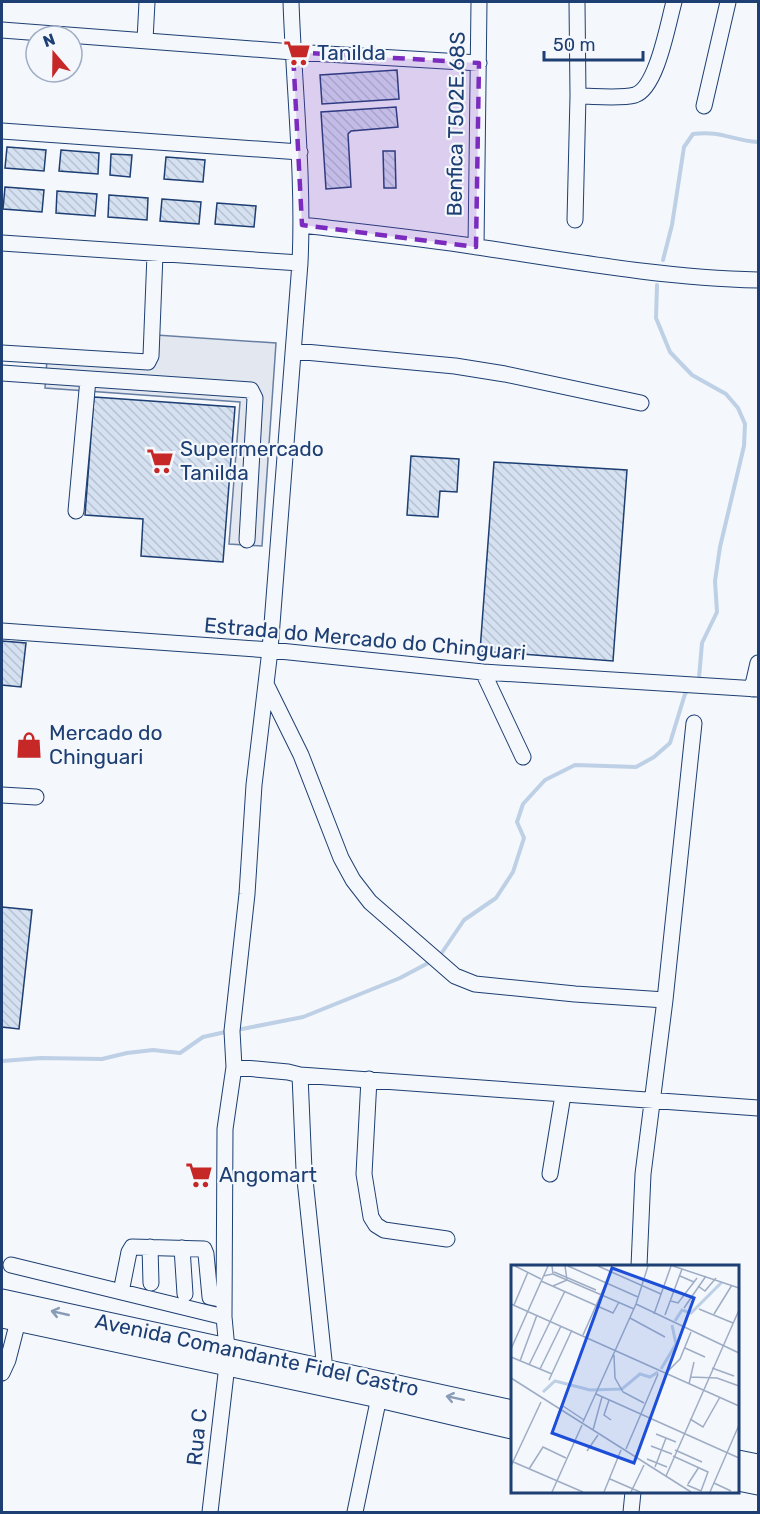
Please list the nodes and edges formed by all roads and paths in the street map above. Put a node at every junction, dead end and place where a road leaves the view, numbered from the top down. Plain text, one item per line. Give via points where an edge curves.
1 (147, 2) edge
2 (291, 2) edge
3 (479, 2) edge
4 (577, 2) edge
5 (674, 2) edge
6 (728, 2) edge
7 (2, 30) edge
8 (145, 40) junction
9 (2, 41) edge
10 (293, 52) junction
11 (479, 63) junction
12 (578, 96) junction
13 (704, 106) dead end
14 (2, 131) edge
15 (300, 152) junction
16 (575, 220) dead end
17 (302, 225) junction
18 (2, 243) edge
19 (476, 247) junction
20 (155, 254) junction
21 (300, 263) junction
22 (759, 279) edge
23 (294, 351) junction
24 (2, 353) edge
25 (2, 373) edge
26 (88, 379) junction
27 (641, 403) dead end
28 (76, 511) dead end
29 (247, 540) dead end
30 (2, 631) edge
31 (270, 650) junction
32 (759, 663) edge
33 (483, 672) junction
34 (266, 684) junction
35 (755, 689) edge
36 (694, 723) dead end
37 (523, 757) dead end
38 (2, 795) edge
39 (36, 797) dead end
40 (665, 1000) junction
41 (234, 1067) junction
42 (300, 1075) junction
43 (369, 1079) junction
44 (563, 1095) junction
45 (653, 1101) junction
46 (759, 1108) edge
47 (550, 1174) dead end
48 (447, 1239) dead end
49 (150, 1247) junction
50 (182, 1248) junction
51 (11, 1265) dead end
52 (639, 1265) edge
53 (151, 1283) dead end
54 (121, 1292) junction
55 (185, 1294) dead end
56 (2, 1300) edge
57 (224, 1300) junction
58 (224, 1317) junction
59 (10, 1319) edge
60 (227, 1357) junction
61 (325, 1370) junction
62 (2, 1373) edge
63 (379, 1397) junction
64 (511, 1411) edge
65 (511, 1428) edge
66 (739, 1461) edge
67 (759, 1465) edge
68 (739, 1480) edge
69 (759, 1484) edge
70 (633, 1493) edge
71 (210, 1512) edge
72 (355, 1512) edge
73 (631, 1512) edge

1 - 8 street
2 - 10 street, Rua C
3 - 11 street, Benfica T502E.68S
4 - 12 street
5 - 12 street via 655,71 642,92
6 - 13 street
7 - 8 street
7 - 9 street
8 - 10 street
10 - 11 street
10 - 15 street, Rua C
11 - 19 street, Benfica T502E.68S
12 - 16 street
14 - 15 street
15 - 17 street, Rua C
17 - 19 street
17 - 21 street, Rua C
18 - 20 street
19 - 22 street via 611,268 710,279
20 - 21 street
20 - 24 street via 148,362
21 - 23 street, Rua C
23 - 27 street via 455,366
23 - 31 street, Rua C
25 - 26 street
26 - 28 street
26 - 29 street via 248,389 254,393
30 - 31 street, Estrada do Mercado do Chinguari
31 - 33 street, Estrada do Mercado do Chinguari
31 - 34 street, Rua C
32 - 35 street
33 - 35 street, Estrada do Mercado do Chinguari
33 - 37 street
34 - 40 street via 301,755 352,880 370,902 455,976 474,984
34 - 41 street, Rua C via 232,1031
36 - 40 street
38 - 39 street
40 - 45 street
41 - 42 street
41 - 57 street, Rua C via 225,1129
42 - 43 street
42 - 61 street via 304,1170
43 - 44 street
43 - 48 street via 364,1174 371,1217 384,1230
44 - 45 street
44 - 47 street
45 - 46 street
45 - 52 street via 643,1174
49 - 50 street
49 - 53 street
49 - 54 street via 132,1247
50 - 55 street
50 - 57 street via 204,1249 208,1295
51 - 54 street
54 - 58 street
60 -> 56 highway, Avenida Comandante Fidel Castro
57 - 58 street, Rua C
58 - 60 street, Rua C
59 - 60 highway, Avenida Comandante Fidel Castro
59 - 62 street via 8,1360
60 - 61 highway, Avenida Comandante Fidel Castro
60 - 63 highway, Avenida Comandante Fidel Castro
60 - 71 street, Rua C
64 -> 61 highway, Avenida Comandante Fidel Castro
63 - 65 highway, Avenida Comandante Fidel Castro
63 - 72 street
66 - 67 highway
68 - 69 highway
70 - 73 street

